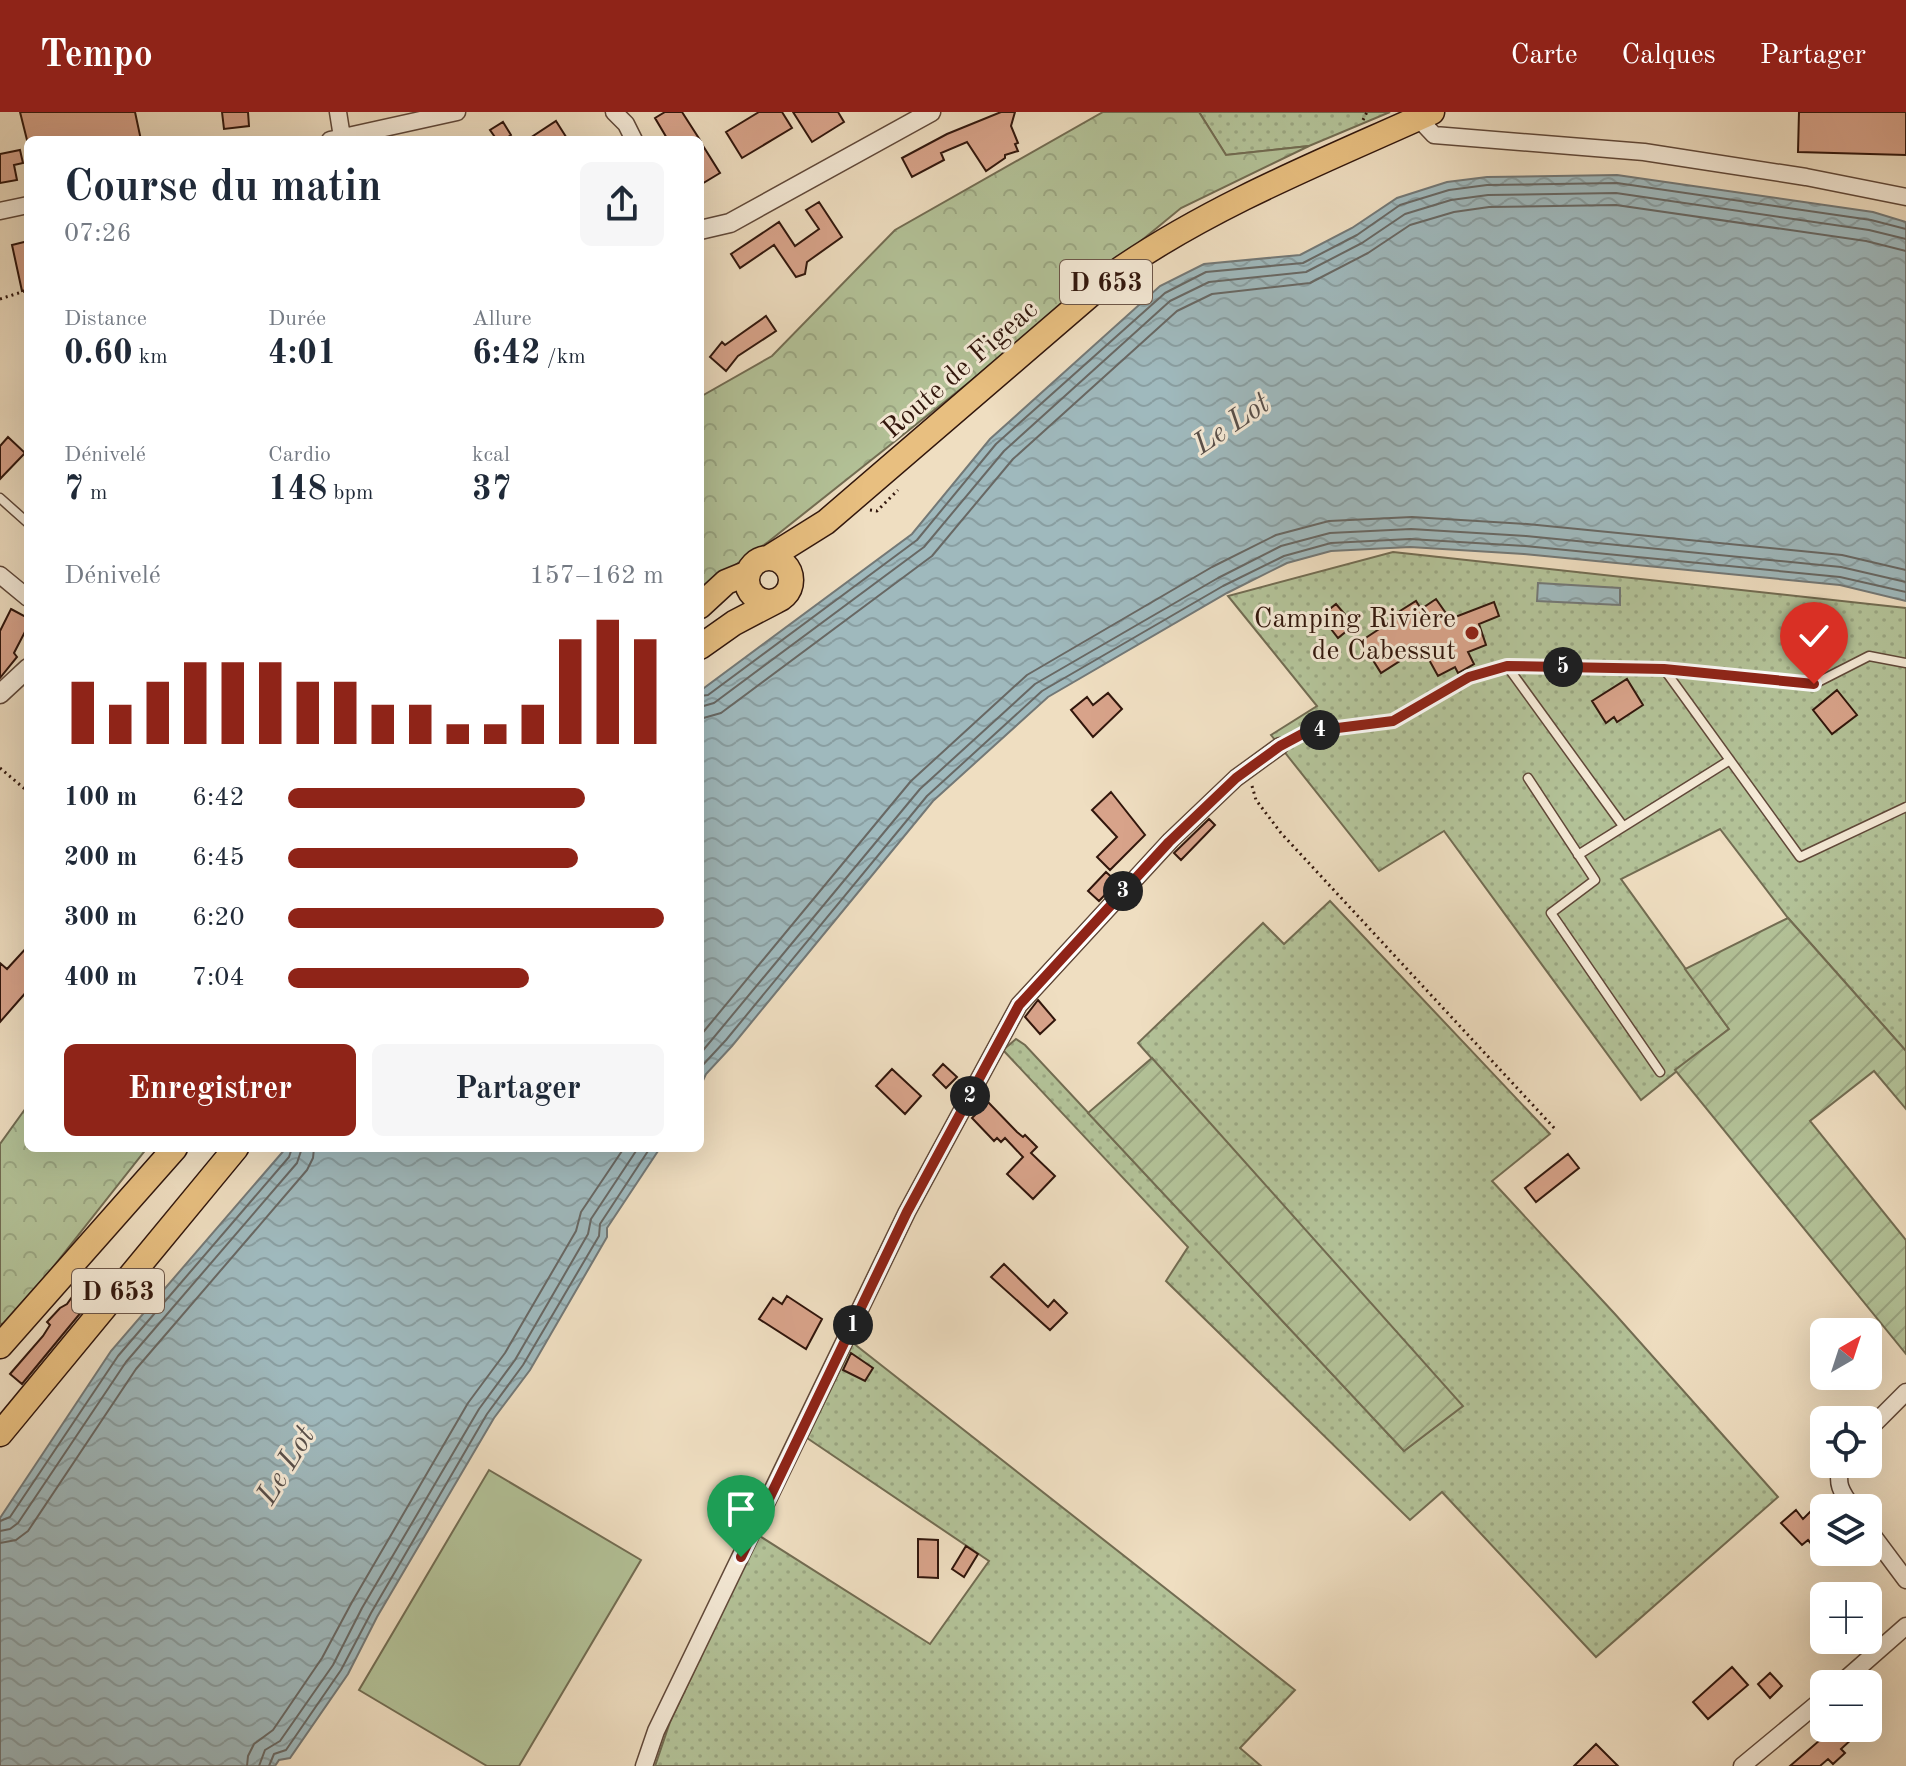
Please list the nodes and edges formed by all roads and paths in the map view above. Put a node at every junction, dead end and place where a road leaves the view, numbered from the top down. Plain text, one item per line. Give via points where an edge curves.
1 (338, 112) edge
2 (457, 112) edge
3 (931, 112) edge
4 (1425, 115) edge
5 (625, 116) edge
6 (336, 136) edge
7 (349, 136) edge
8 (632, 136) edge
9 (1906, 197) edge
10 (24, 206) edge
11 (0, 211) edge
12 (704, 229) edge
13 (24, 291) edge
14 (0, 299) edge
15 (0, 498) edge
16 (24, 519) edge
17 (826, 522) junction
18 (770, 557) junction
19 (791, 572) junction
20 (0, 575) edge
21 (749, 582) junction
22 (24, 595) edge
23 (776, 601) junction
24 (704, 602) edge
25 (704, 627) edge
26 (704, 644) edge
27 (1906, 663) edge
28 (1507, 666) junction
29 (1664, 669) junction
30 (24, 672) edge
31 (0, 694) edge
32 (1280, 746) joint
33 (1730, 760) junction
34 (0, 768) edge
35 (1246, 771) junction
36 (1528, 778) dead end
37 (24, 788) edge
38 (1906, 807) edge
39 (1623, 826) junction
40 (1578, 855) junction
41 (1660, 1072) dead end
42 (1556, 1130) dead end
43 (171, 1152) edge
44 (233, 1152) edge
45 (0, 1346) edge
46 (1906, 1392) edge
47 (1882, 1416) edge
48 (0, 1434) edge
49 (1882, 1548) edge
50 (1906, 1580) edge
51 (1906, 1626) edge
52 (1856, 1670) edge
53 (1810, 1710) edge
54 (644, 1766) edge
55 (1742, 1766) edge

1 - 6 street
2 - 7 street
3 - 12 street via 730,223
4 - 9 street via 1434,135 1644,152
4 - 17 main road, Route de Figeac / D 653 via 1164,240 1119,270
5 - 8 street
10 - 11 street
13 - 14 path
15 - 16 lane
17 - 18 main road, Route de Figeac / D 653
17 - 19 main road, Route de Figeac / D 653
18 - 19 main road
18 - 21 main road via 756,561
19 - 23 main road via 791,587
20 - 22 street
21 - 23 main road via 760,601
21 - 24 main road via 726,582
21 - 25 main road
23 - 26 main road
27 - 29 lane via 1869,656 1814,684
28 - 29 lane
28 - 32 lane via 1469,677 1393,721 1306,732
28 - 39 lane
29 - 33 lane
30 - 31 street
32 - 35 street
33 - 38 lane via 1800,857
33 - 39 lane
34 - 37 path
35 - 42 path via 1256,800 1281,833
35 - 54 street via 1169,842 1019,1005 907,1212 656,1731
36 - 40 lane
39 - 40 lane
40 - 41 lane via 1595,880 1551,913
43 - 45 main road
44 - 48 main road, D 653
46 - 47 street
49 - 50 street
51 - 52 street
53 - 55 street

